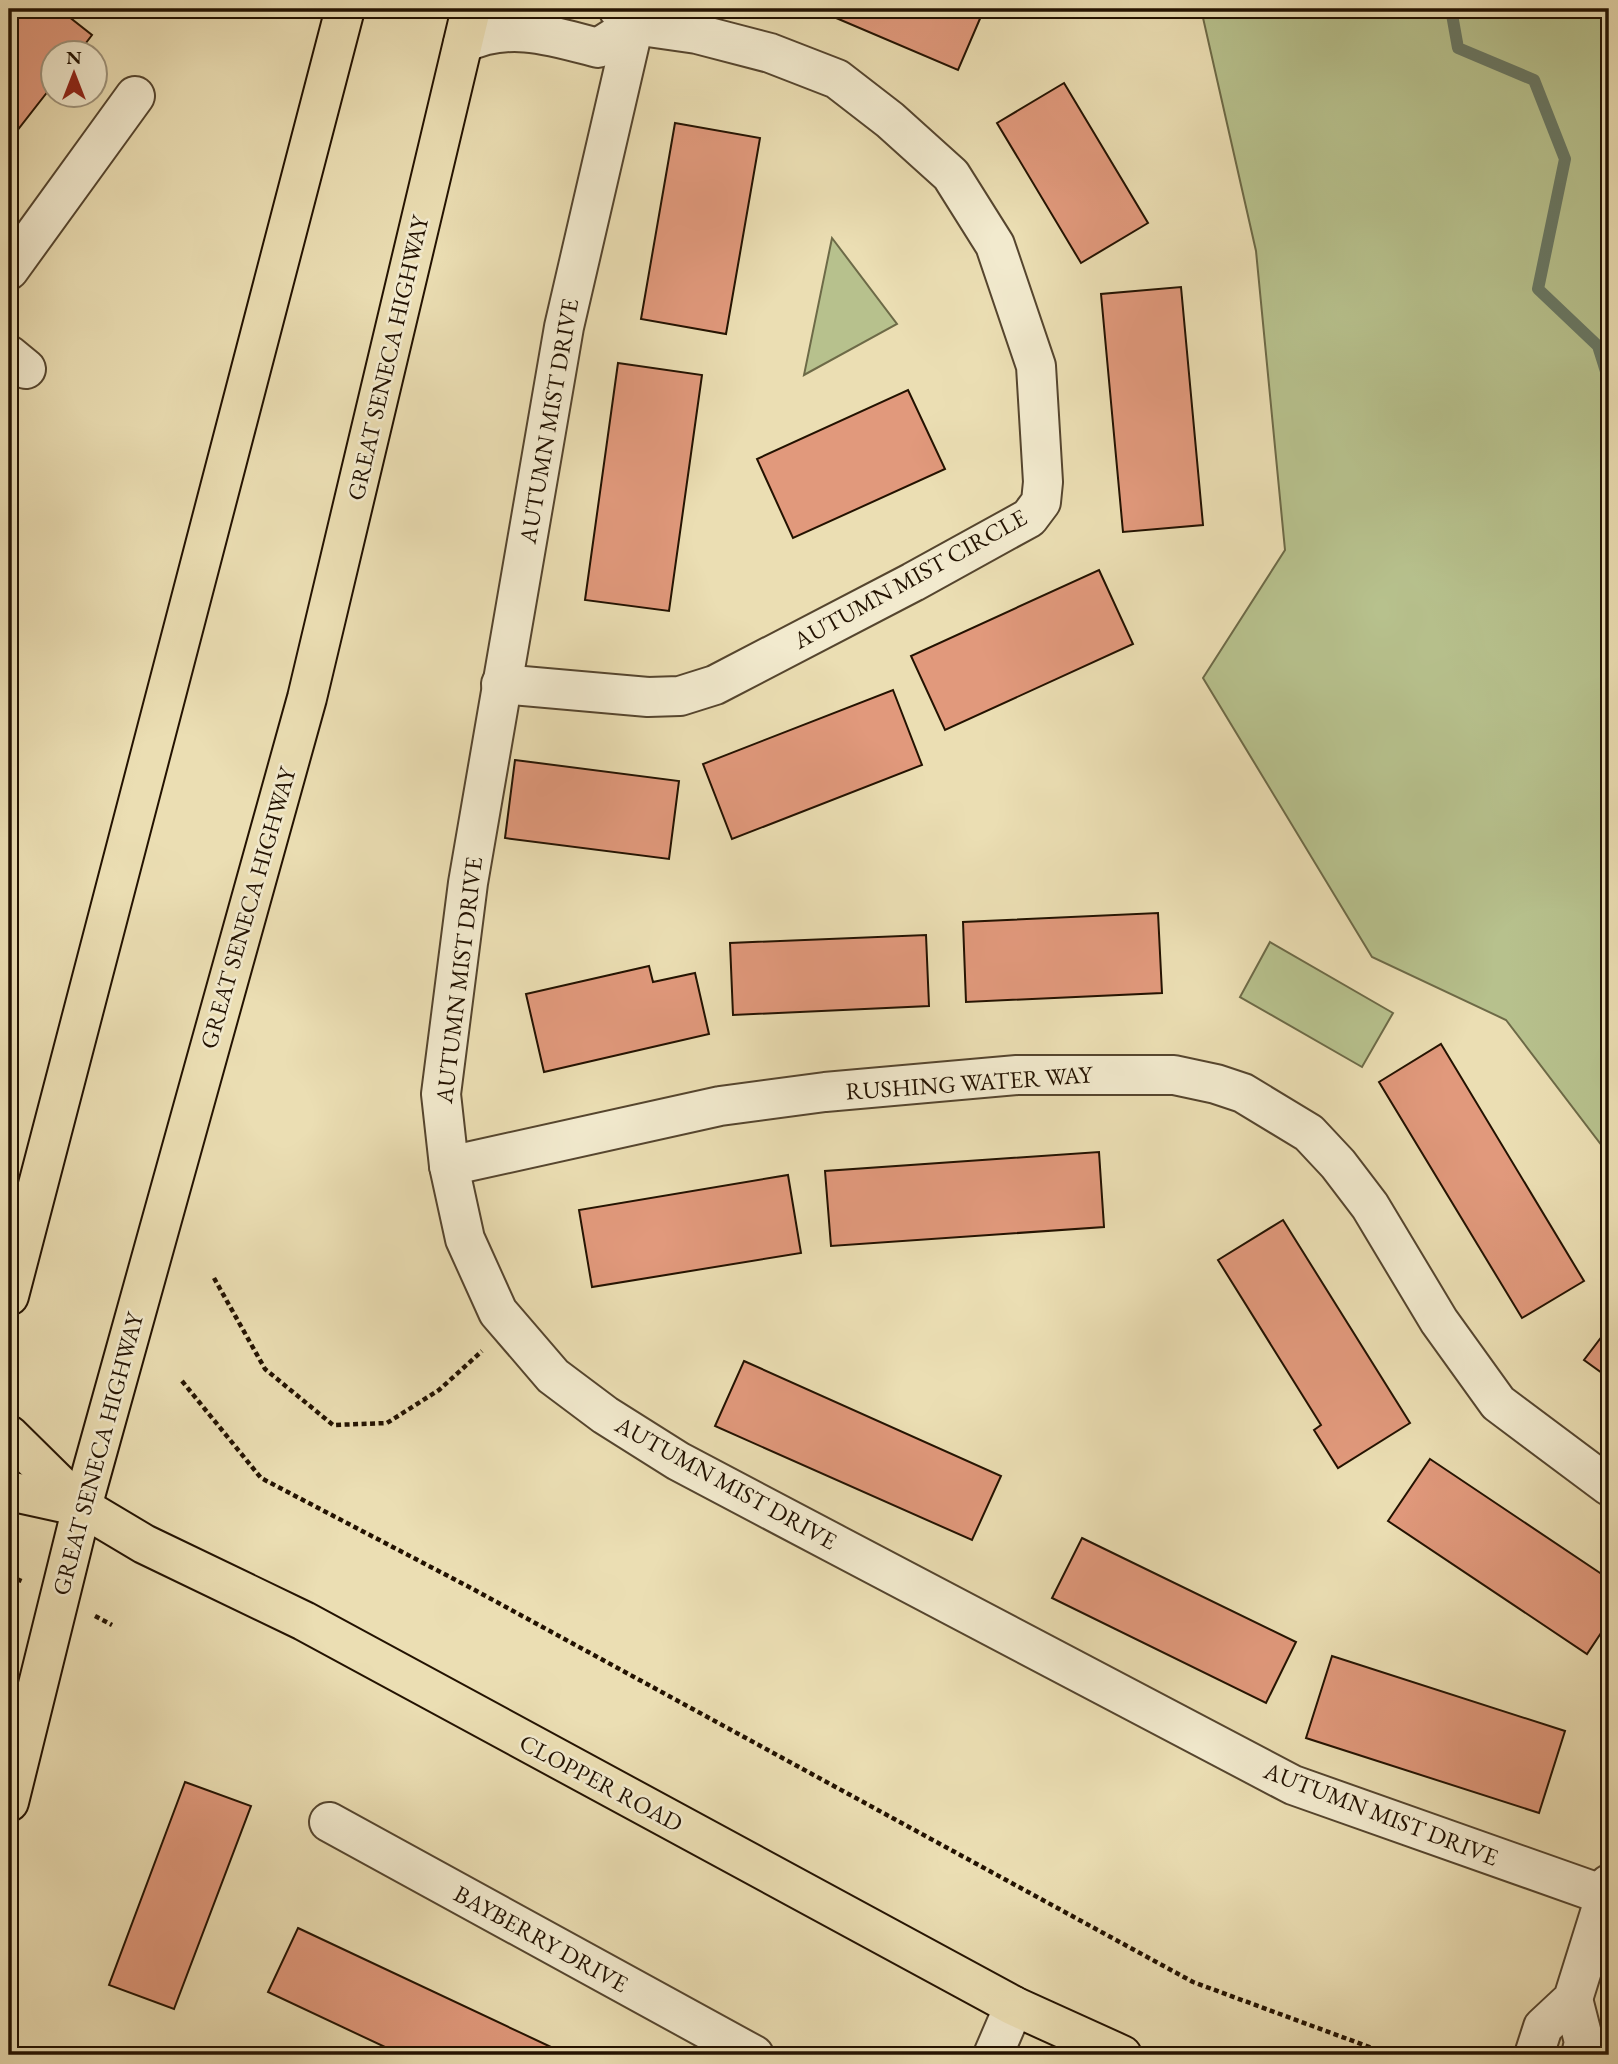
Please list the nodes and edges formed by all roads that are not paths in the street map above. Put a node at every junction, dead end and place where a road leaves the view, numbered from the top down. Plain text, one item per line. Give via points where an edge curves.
1 (341, 10) edge
2 (626, 17) edge
3 (467, 26) edge
4 (135, 96) dead end
5 (9, 270) edge
6 (501, 684) junction
7 (449, 1166) junction
8 (9, 1296) edge
9 (9, 1435) edge
10 (1609, 1486) edge
11 (9, 1491) edge
12 (82, 1507) junction
13 (9, 1802) edge
14 (329, 1822) dead end
15 (1607, 1890) edge
16 (1573, 1999) junction
17 (1014, 2006) junction
18 (754, 2055) edge
19 (993, 2055) edge
20 (1122, 2055) edge
21 (1534, 2055) edge
22 (1581, 2055) edge

1 - 8 main road
2 - 3 street via 598,48 514,30 479,36
2 - 6 street, AUTUMN MIST DRIVE via 564,327
2 - 6 street, AUTUMN MIST CIRCLE via 758,50 837,79 951,175 995,245 1036,366 1041,502 1029,518 715,685 680,696 648,697
3 - 12 main road, GREAT SENECA HIGHWAY via 306,698
4 - 5 street
6 - 7 street, AUTUMN MIST DRIVE via 468,883 441,1094
7 - 10 street, RUSHING WATER WAY via 720,1106 825,1092 1017,1075 1174,1075 1216,1084 1243,1093 1308,1133 1370,1206 1439,1321 1498,1403
7 - 15 street, AUTUMN MIST DRIVE via 465,1239 498,1312 553,1376 604,1415 678,1461 1293,1786
9 - 12 main road, CLOPPER ROAD
11 - 12 main road, CLOPPER ROAD
12 - 13 main road, GREAT SENECA HIGHWAY
12 - 17 main road, CLOPPER ROAD
14 - 18 street, BAYBERRY DRIVE
15 - 16 street
16 - 21 street via 1543,2028
16 - 22 street via 1584,2042
17 - 19 street
17 - 20 main road, CLOPPER ROAD

